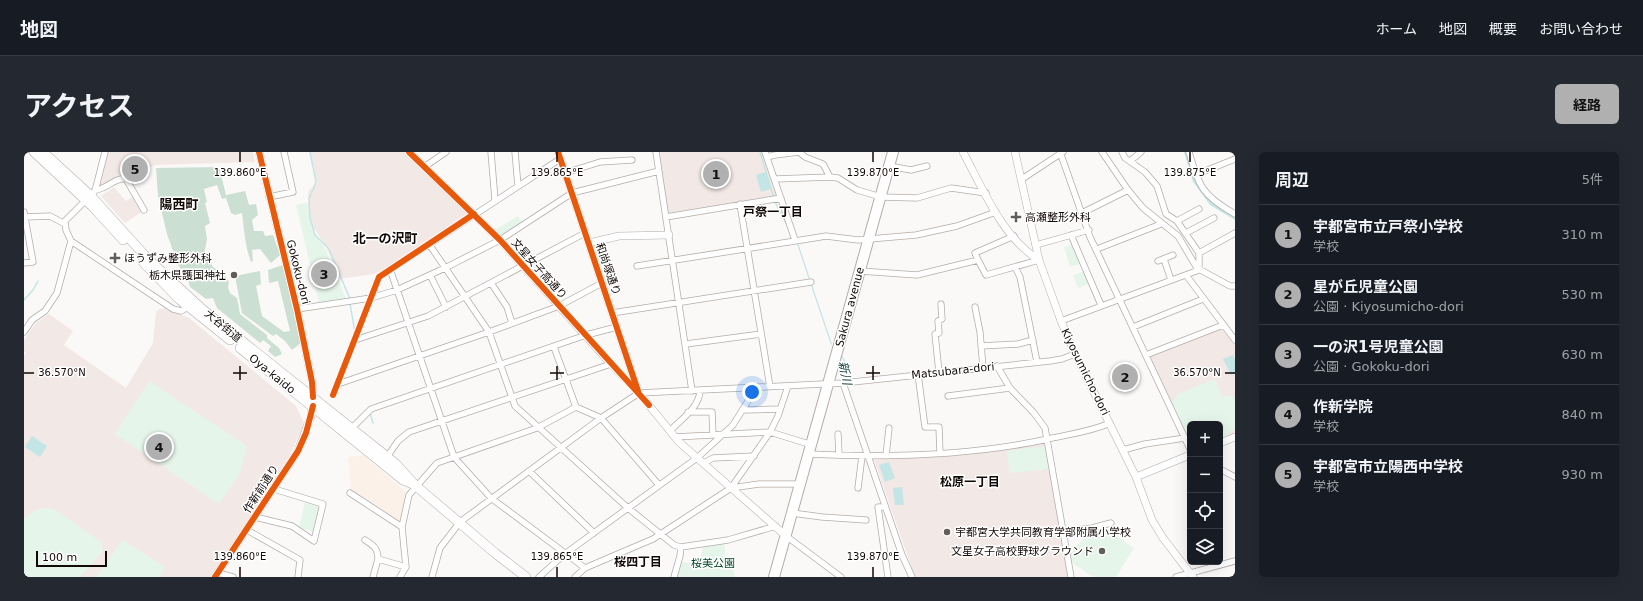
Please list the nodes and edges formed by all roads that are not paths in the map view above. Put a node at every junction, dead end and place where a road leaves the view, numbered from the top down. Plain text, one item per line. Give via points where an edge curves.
1 (34, 152) edge
2 (106, 152) edge
3 (259, 152) edge
4 (284, 152) edge
5 (409, 152) edge
6 (446, 152) edge
7 (491, 152) edge
8 (515, 152) edge
9 (656, 152) edge
10 (799, 152) edge
11 (893, 152) edge
12 (963, 152) edge
13 (1015, 152) edge
14 (1102, 152) edge
15 (1122, 152) edge
16 (1141, 152) edge
17 (1189, 152) edge
18 (1061, 153) edge
19 (48, 154) edge
20 (559, 155) edge
21 (766, 155) edge
22 (1235, 159) edge
23 (632, 160) dead end
24 (1130, 161) junction
25 (424, 166) junction
26 (889, 166) junction
27 (927, 166) dead end
28 (659, 171) junction
29 (565, 173) junction
30 (1195, 175) junction
31 (830, 177) junction
32 (775, 179) junction
33 (1022, 179) junction
34 (518, 186) junction
35 (1128, 190) junction
36 (572, 193) junction
37 (986, 193) junction
38 (90, 195) junction
39 (269, 196) junction
40 (880, 197) junction
41 (781, 198) junction
42 (495, 200) junction
43 (740, 204) junction
44 (1199, 209) dead end
45 (144, 210) dead end
46 (996, 212) junction
47 (1082, 213) junction
48 (474, 214) junction
49 (1235, 214) edge
50 (24, 216) edge
51 (666, 217) junction
52 (1214, 218) dead end
53 (1177, 221) junction
54 (65, 224) junction
55 (1161, 224) junction
56 (1089, 230) junction
57 (585, 233) junction
58 (1186, 233) junction
59 (1235, 233) edge
60 (669, 235) junction
61 (1071, 235) junction
62 (1014, 236) junction
63 (869, 238) junction
64 (500, 240) junction
65 (795, 240) junction
66 (71, 241) junction
67 (588, 243) junction
68 (429, 244) junction
69 (1036, 245) junction
70 (747, 249) junction
71 (1097, 249) junction
72 (1199, 253) junction
73 (1173, 256) dead end
74 (673, 260) junction
75 (978, 260) junction
76 (1040, 260) junction
77 (24, 263) edge
78 (523, 266) junction
79 (637, 266) dead end
80 (1015, 267) junction
81 (445, 268) junction
82 (390, 269) junction
83 (1199, 270) junction
84 (860, 271) junction
85 (430, 275) junction
86 (1186, 275) junction
87 (1172, 280) junction
88 (811, 282) dead end
89 (491, 283) junction
90 (602, 283) junction
91 (1235, 286) edge
92 (397, 290) junction
93 (754, 290) junction
94 (465, 297) junction
95 (371, 298) junction
96 (1120, 299) junction
97 (1204, 299) junction
98 (679, 302) junction
99 (941, 304) dead end
100 (191, 305) junction
101 (1101, 305) junction
102 (446, 306) junction
103 (559, 306) junction
104 (975, 307) dead end
105 (297, 309) junction
106 (612, 313) junction
107 (1061, 321) junction
108 (408, 323) junction
109 (512, 323) junction
110 (1223, 325) junction
111 (617, 327) junction
112 (1134, 327) junction
113 (24, 332) edge
114 (489, 332) junction
115 (761, 334) junction
116 (586, 335) junction
117 (355, 340) junction
118 (1033, 340) junction
119 (1235, 340) edge
120 (686, 344) junction
121 (981, 346) junction
122 (554, 347) junction
123 (1075, 354) junction
124 (1146, 355) junction
125 (420, 356) junction
126 (1037, 362) junction
127 (610, 364) junction
128 (500, 365) junction
129 (998, 366) junction
130 (983, 368) junction
131 (939, 372) junction
132 (918, 374) junction
133 (565, 379) junction
134 (843, 382) junction
135 (829, 383) junction
136 (338, 384) junction
137 (788, 386) junction
138 (770, 387) junction
139 (751, 388) junction
140 (1010, 388) junction
141 (431, 389) junction
142 (692, 391) junction
143 (700, 391) junction
144 (639, 393) junction
145 (333, 396) dead end
146 (948, 396) dead end
147 (511, 398) junction
148 (313, 402) junction
149 (576, 407) junction
150 (780, 409) junction
151 (744, 410) junction
152 (688, 412) junction
153 (601, 418) junction
154 (442, 421) junction
155 (1110, 424) junction
156 (352, 428) junction
157 (537, 428) junction
158 (889, 428) dead end
159 (670, 431) junction
160 (770, 432) junction
161 (838, 434) dead end
162 (713, 435) junction
163 (722, 435) junction
164 (675, 437) junction
165 (1235, 437) edge
166 (1185, 438) junction
167 (1048, 439) junction
168 (1187, 442) edge
169 (1223, 442) edge
170 (561, 448) junction
171 (810, 450) junction
172 (1123, 450) junction
173 (940, 453) junction
174 (754, 456) junction
175 (839, 456) junction
176 (886, 456) junction
177 (1187, 456) edge
178 (387, 457) junction
179 (454, 457) junction
180 (866, 457) junction
181 (697, 458) junction
182 (704, 463) junction
183 (1223, 470) edge
184 (529, 471) junction
185 (1235, 476) edge
186 (1136, 477) junction
187 (800, 484) junction
188 (659, 485) junction
189 (416, 486) junction
190 (731, 488) junction
191 (858, 488) dead end
192 (274, 489) junction
193 (350, 493) dead end
194 (491, 498) junction
195 (885, 507) junction
196 (628, 508) junction
197 (792, 513) junction
198 (255, 517) junction
199 (866, 520) dead end
200 (460, 522) junction
201 (1111, 523) dead end
202 (776, 526) junction
203 (402, 527) junction
204 (247, 530) junction
205 (1063, 531) junction
206 (594, 533) junction
207 (661, 534) junction
208 (786, 536) junction
209 (365, 540) dead end
210 (681, 547) junction
211 (566, 553) junction
212 (378, 559) junction
213 (1235, 561) edge
214 (406, 567) junction
215 (585, 568) junction
216 (217, 575) edge
217 (1191, 576) edge
218 (233, 577) edge
219 (298, 577) edge
220 (372, 577) edge
221 (400, 577) edge
222 (432, 577) edge
223 (526, 577) edge
224 (539, 577) edge
225 (575, 577) edge
226 (674, 577) edge
227 (774, 577) edge
228 (841, 577) edge
229 (888, 577) edge
230 (905, 577) edge
231 (912, 577) edge
232 (1071, 577) edge
233 (1176, 577) edge

1 - 38 main road
2 - 38 street
3 - 39 street, Gokoku-dori
4 - 39 street via 293,192
5 - 25 street, 文星女子高通り
6 - 25 street
7 - 42 street
8 - 34 street
9 - 28 street
10 - 21 street
10 - 31 street via 823,164
11 - 26 highway, Sakura avenue
12 - 37 street
13 - 33 street, Kiyosumicho-dori
14 - 35 street
15 - 24 street
16 - 24 street
17 - 30 street
18 - 33 street
18 - 47 street
19 - 38 main road
20 - 29 street, 和尚塚通り
20 - 34 street
21 - 32 street
22 - 30 street
23 - 29 street via 600,162
24 - 53 street via 1146,172 1157,186 1166,214
25 - 48 street, 文星女子高通り
26 - 27 street via 911,170
26 - 40 highway, Sakura avenue
28 - 36 street
28 - 51 street
29 - 36 street, 和尚塚通り
30 - 49 street via 1213,202
31 - 32 street
31 - 40 street via 838,178 857,190
32 - 41 street
33 - 69 street, Kiyosumicho-dori
34 - 42 street
35 - 47 street
35 - 55 street
36 - 57 street, 和尚塚通り
36 - 64 street
37 - 40 street via 951,188 917,198
37 - 46 street
38 - 45 street via 121,179 126,179
38 - 54 street
38 - 100 main road via 160,281
39 - 105 street, Gokoku-dori
40 - 63 highway, Sakura avenue
41 - 43 street
41 - 65 street
42 - 48 street
43 - 51 street
43 - 70 street
44 - 53 street
46 - 62 street
46 - 63 street via 957,226 916,235
47 - 56 street
48 - 64 street, 文星女子高通り
48 - 68 street
50 - 54 street via 50,216
50 - 77 street via 33,262
51 - 60 street
52 - 58 street
53 - 58 street
54 - 66 street
55 - 71 street
55 - 83 street via 1178,236
56 - 61 street
56 - 71 street
57 - 67 street, 和尚塚通り
57 - 78 street
58 - 72 street
59 - 72 street
60 - 67 street via 620,236
60 - 74 street
61 - 69 street
61 - 101 street
62 - 75 street via 975,253
62 - 76 street via 1030,254
63 - 65 street via 846,239 826,236
63 - 84 highway, Sakura avenue
64 - 78 street, 文星女子高通り
64 - 81 street
65 - 70 street
66 - 100 street via 173,309 181,311
66 - 113 street via 57,293
67 - 90 street, 和尚塚通り
68 - 81 street
68 - 82 street
69 - 76 street, Kiyosumicho-dori
70 - 74 street
70 - 93 street
71 - 96 street
72 - 83 street
73 - 87 street via 1161,260
74 - 79 street
74 - 98 street
75 - 80 street via 986,276
75 - 84 street via 917,275
76 - 80 street
76 - 107 street, Kiyosumicho-dori
78 - 89 street
78 - 103 street, 文星女子高通り
80 - 118 street via 1020,277
81 - 85 street
81 - 94 street
82 - 92 street
82 - 95 street via 379,277
83 - 86 street
83 - 91 street via 1230,286
84 - 135 highway, Sakura avenue
85 - 92 street
85 - 102 street
86 - 87 street
86 - 97 street
87 - 96 street
88 - 93 street
89 - 94 street
89 - 109 street via 506,307
90 - 103 street
90 - 106 street, 和尚塚通り
92 - 95 street
92 - 108 street
93 - 98 street
93 - 115 street
94 - 102 street
94 - 114 street
95 - 105 street
95 - 117 street
96 - 101 street
96 - 112 street
97 - 110 street
97 - 112 street
98 - 106 street
98 - 120 street
99 - 131 street via 942,319 938,321 939,333 935,334
100 - 148 main road, 大谷街道 via 231,333
101 - 107 street
102 - 108 street
103 - 109 street
103 - 116 street, 文星女子高通り
104 - 121 street
105 - 148 street, Gokoku-dori via 312,382
106 - 111 street, 和尚塚通り
107 - 123 street, Kiyosumicho-dori
108 - 117 street
108 - 125 street
109 - 114 street
110 - 119 street
110 - 124 street
111 - 116 street
111 - 144 street, 和尚塚通り
112 - 124 street
114 - 125 street
114 - 128 street
115 - 120 street
115 - 138 street
116 - 122 street
116 - 127 street, 文星女子高通り
117 - 136 street
118 - 121 street via 1018,344
118 - 126 street
120 - 142 street
121 - 130 street
122 - 128 street
122 - 133 street
123 - 126 street, Matsubara-dori via 1062,359
123 - 155 street, Kiyosumicho-dori
124 - 166 street
125 - 136 street
125 - 141 street
126 - 129 street, Matsubara-dori
127 - 133 street
127 - 144 street, 文星女子高通り
128 - 141 street
128 - 147 street
129 - 130 street, Matsubara-dori
129 - 140 street
130 - 131 street, Matsubara-dori
131 - 132 street, Matsubara-dori
132 - 134 street, Matsubara-dori
132 - 173 street via 925,427 939,427
133 - 147 street
133 - 149 street
134 - 135 street, Matsubara-dori
134 - 180 street
135 - 137 street, Matsubara-dori
135 - 171 highway, Sakura avenue
136 - 145 street
137 - 138 street, Matsubara-dori
137 - 150 street
138 - 139 street, Matsubara-dori
139 - 143 street, Matsubara-dori
139 - 151 street
140 - 146 street
140 - 167 street via 1034,413 1045,428
141 - 154 street
141 - 156 street via 371,409
142 - 143 street, Matsubara-dori
142 - 144 street, Matsubara-dori
143 - 152 street via 698,401
144 - 153 street
144 - 159 street, 文星女子高通り
147 - 154 street
147 - 157 street via 515,406
148 - 156 main road, 大谷街道
148 - 189 main road via 403,480
148 - 192 street, 作新前通り via 309,422 298,451
149 - 153 street
149 - 157 street
150 - 151 street
150 - 160 street
151 - 163 street
152 - 159 street
152 - 162 street via 712,412
153 - 170 street
153 - 188 street
154 - 178 street via 410,432 398,441
154 - 179 street
155 - 167 street
155 - 172 street, Kiyosumicho-dori
156 - 178 main road, 大谷街道
157 - 170 street
157 - 179 street
158 - 176 street
159 - 164 street, 文星女子高通り
160 - 163 street
160 - 171 street
160 - 174 street
161 - 175 street
162 - 163 street
162 - 164 street
163 - 181 street
164 - 181 street, 文星女子高通り
165 - 169 street
166 - 168 street
166 - 172 street
167 - 173 street via 1008,447
167 - 205 street
170 - 184 street
170 - 196 street
171 - 175 street
171 - 187 highway, Sakura avenue
172 - 186 street, Kiyosumicho-dori
173 - 176 street
174 - 182 street via 713,458
174 - 190 street
175 - 180 street
176 - 180 street
177 - 186 street
178 - 189 main road, 大谷街道
179 - 189 street via 437,463
179 - 194 street
180 - 191 street
180 - 195 street
181 - 182 street, 文星女子高通り
181 - 188 street
182 - 190 street, 文星女子高通り
183 - 185 street
184 - 194 street
184 - 206 street
186 - 217 street, Kiyosumicho-dori via 1154,525
187 - 190 street via 759,484
187 - 197 highway, Sakura avenue
188 - 196 street
189 - 200 main road
189 - 203 street via 409,495
190 - 202 street, 文星女子高通り
190 - 207 street
192 - 198 street, 作新前通り
192 - 198 street via 323,504 314,541 292,526
193 - 203 street
194 - 200 street
194 - 211 street
195 - 229 street via 878,507
195 - 231 street
196 - 206 street
196 - 207 street
197 - 199 street
197 - 208 highway, Sakura avenue
198 - 204 street, 作新前通り
200 - 222 street via 440,548
200 - 223 main road
201 - 205 street
202 - 208 street, 文星女子高通り
202 - 210 street via 728,540
203 - 214 street
204 - 216 street, 作新前通り
204 - 219 street via 300,560
205 - 232 street
206 - 211 street
207 - 210 street via 674,545
207 - 215 street via 642,545
208 - 227 highway, Sakura avenue
208 - 228 street
209 - 212 street via 374,546 378,552
210 - 226 street
211 - 215 street
211 - 224 street
212 - 214 street
212 - 220 street
213 - 217 street
214 - 221 street
215 - 225 street
216 - 218 street
217 - 233 street
230 - 231 street

